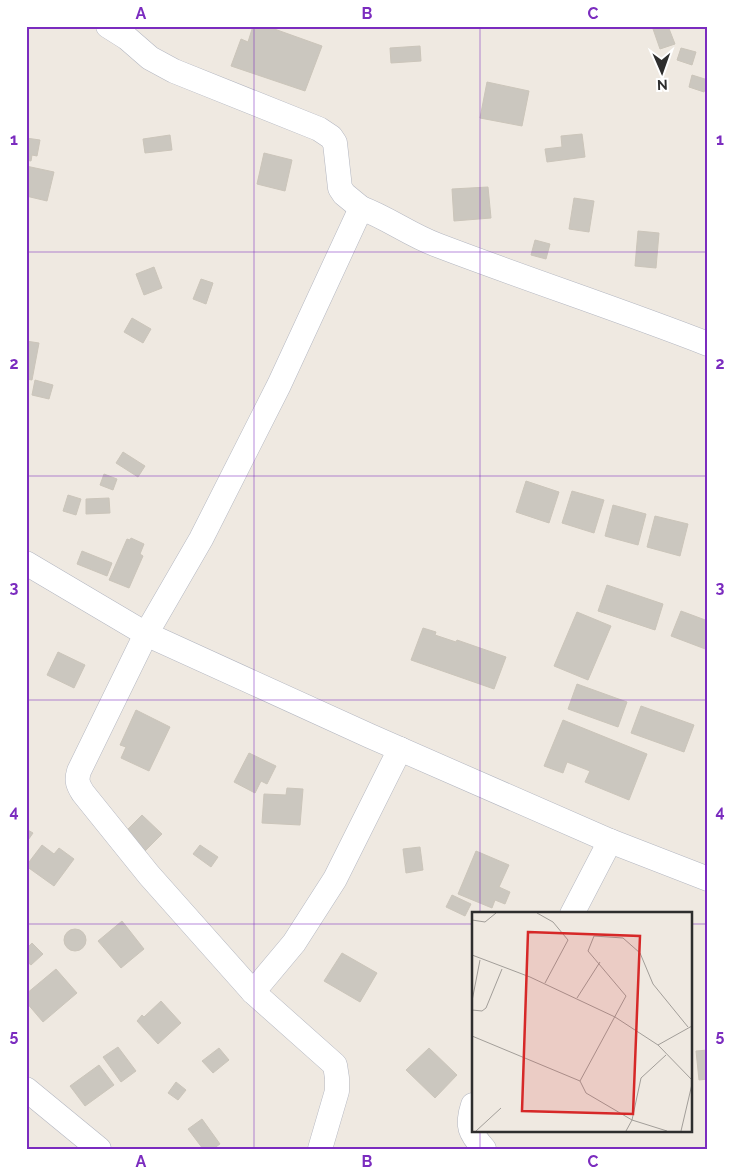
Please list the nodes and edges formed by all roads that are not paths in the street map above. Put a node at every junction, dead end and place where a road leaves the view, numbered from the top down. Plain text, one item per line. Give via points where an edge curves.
1 (108, 26) edge
2 (361, 208) junction
3 (708, 344) edge
4 (26, 563) edge
5 (146, 634) junction
6 (400, 750) junction
7 (610, 841) junction
8 (708, 879) edge
9 (573, 912) edge
10 (253, 992) junction
11 (26, 1089) edge
12 (472, 1108) edge
13 (99, 1149) edge
14 (320, 1149) edge
15 (484, 1149) edge

1 - 2 street via 150,58 174,71 332,137 340,188
2 - 3 street via 429,242
2 - 5 street via 219,505
4 - 5 street
5 - 6 street
5 - 10 street via 79,771 78,785 149,875
6 - 7 street
6 - 10 street via 335,879 294,943
7 - 8 street
7 - 9 street
10 - 14 street via 335,1065 337,1091
11 - 13 street
12 - 15 street via 470,1129

